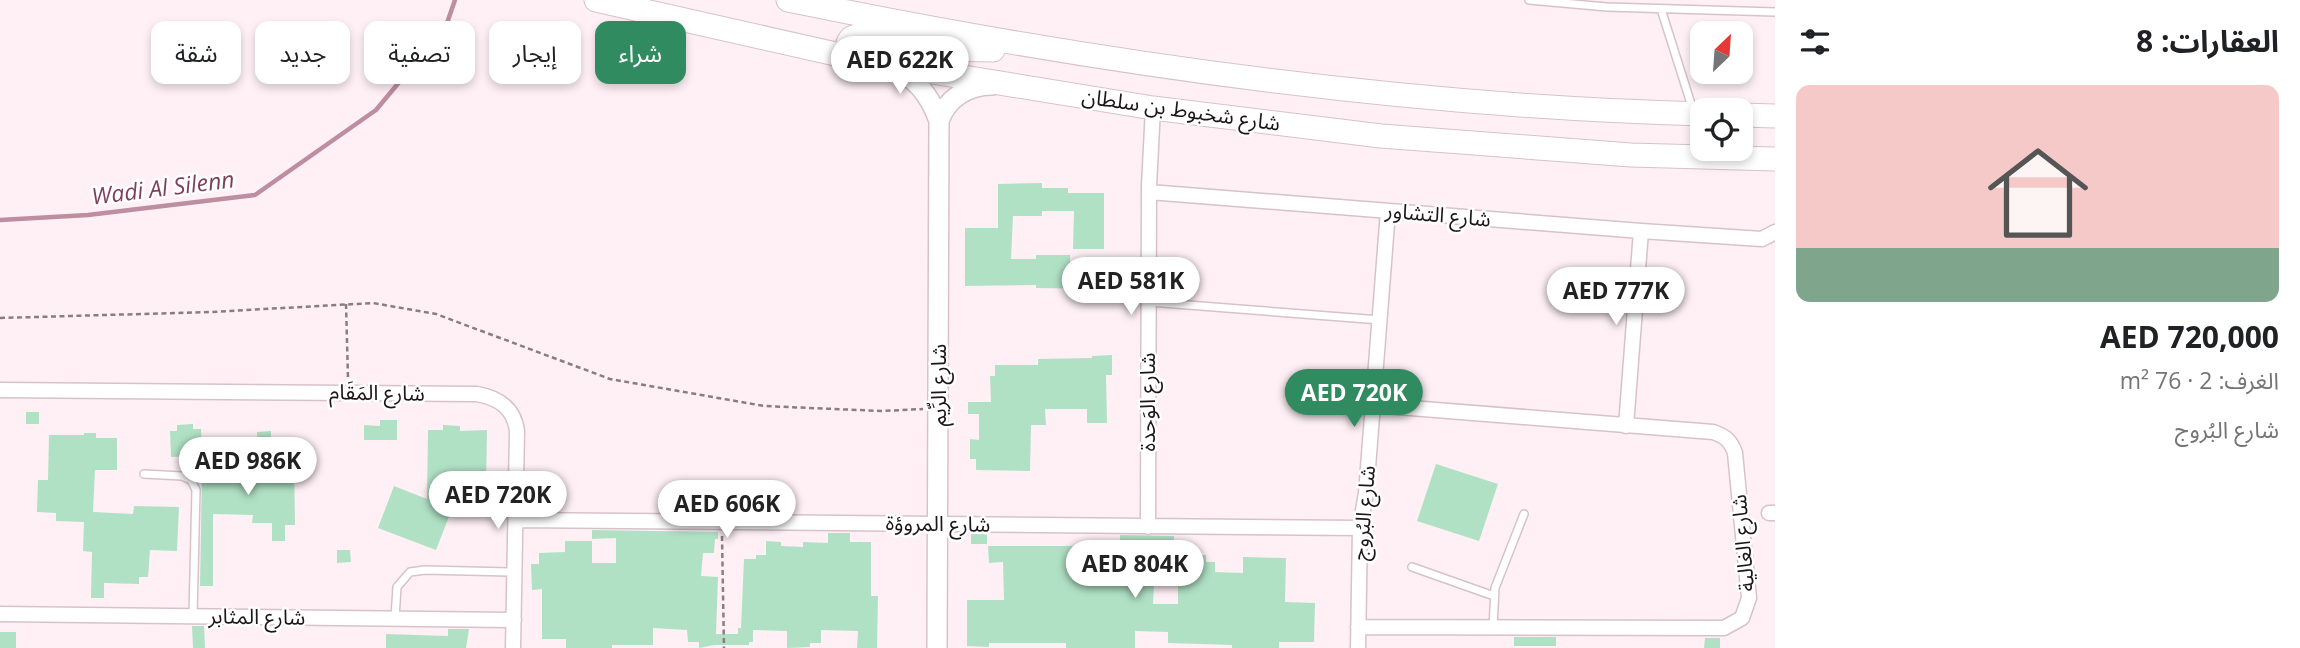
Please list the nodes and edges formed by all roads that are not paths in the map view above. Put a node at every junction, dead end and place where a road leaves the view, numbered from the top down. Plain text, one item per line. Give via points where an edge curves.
1 (596, 0) edge
2 (788, 0) edge
3 (1529, 0) edge
4 (1643, 0) edge
5 (1647, 9) junction
6 (1661, 9) junction
7 (1775, 12) edge
8 (1027, 46) junction
9 (862, 60) junction
10 (1002, 85) junction
11 (1693, 98) edge
12 (1153, 108) junction
13 (1690, 114) edge
14 (1753, 115) edge
15 (1775, 116) edge
16 (939, 121) junction
17 (1775, 159) edge
18 (1149, 192) junction
19 (1388, 211) junction
20 (1641, 231) junction
21 (1775, 232) edge
22 (1148, 302) junction
23 (1380, 320) junction
24 (0, 390) edge
25 (1373, 405) junction
26 (1626, 426) junction
27 (144, 474) dead end
28 (1524, 514) dead end
29 (516, 520) junction
30 (939, 524) junction
31 (1148, 527) junction
32 (1360, 528) junction
33 (1412, 567) dead end
34 (515, 572) junction
35 (1494, 596) junction
36 (0, 614) edge
37 (193, 616) junction
38 (395, 618) junction
39 (514, 620) junction
40 (1358, 626) junction
41 (1493, 628) junction
42 (513, 648) edge
43 (937, 648) edge
44 (1357, 648) edge

1 - 9 main road, شارع شخبوط بن سلطان
2 - 8 main road, شارع شخبوط بن سلطان
3 - 5 lane
4 - 5 lane
5 - 6 lane
6 - 7 lane
6 - 11 lane
8 - 9 main road via 960,51 856,35 847,48
8 - 13 main road, شارع شخبوط بن سلطان via 1385,93
9 - 10 main road, شارع شخبوط بن سلطان
9 - 16 street, شارع الرِّيم via 898,70 919,86
10 - 12 main road, شارع شخبوط بن سلطان
10 - 16 street via 982,85 962,93 946,106
12 - 17 main road, شارع شخبوط بن سلطان via 1381,136 1632,155
12 - 18 street, شارع الوَحدة
14 - 15 main road
16 - 30 street, شارع الرِّيم
18 - 19 street, شارع التشاور
18 - 22 street, شارع الوَحدة
19 - 20 street, شارع التشاور
19 - 23 street, شارع البُروج
20 - 21 street, شارع التشاور via 1762,239
20 - 26 street
22 - 23 lane
22 - 31 street, شارع الوَحدة
23 - 25 street, شارع البُروج
24 - 29 street, شارع المَقَام via 477,394 500,401 510,410 517,431
25 - 26 street, شارع الغالية
25 - 32 street, شارع البُروج
26 - 41 street, شارع الغالية via 1713,432 1732,446 1749,598 1746,612 1724,628
27 - 37 lane via 182,475 196,490
28 - 35 lane
29 - 30 street, شارع المروؤة
29 - 34 street, شارع المَقَام
30 - 31 street, شارع المروؤة
30 - 43 street, شارع الرِّيم
31 - 32 street, شارع المروؤة
32 - 40 street, شارع البُروج
33 - 35 lane
34 - 38 lane via 410,572 397,587
34 - 39 street, شارع المَقَام
35 - 41 lane
36 - 37 street, شارع المثابر
37 - 38 street, شارع المثابر
38 - 39 street, شارع المثابر
39 - 42 street, شارع المَقَام
40 - 41 street, شارع الغالية
40 - 44 street, شارع البُروج

